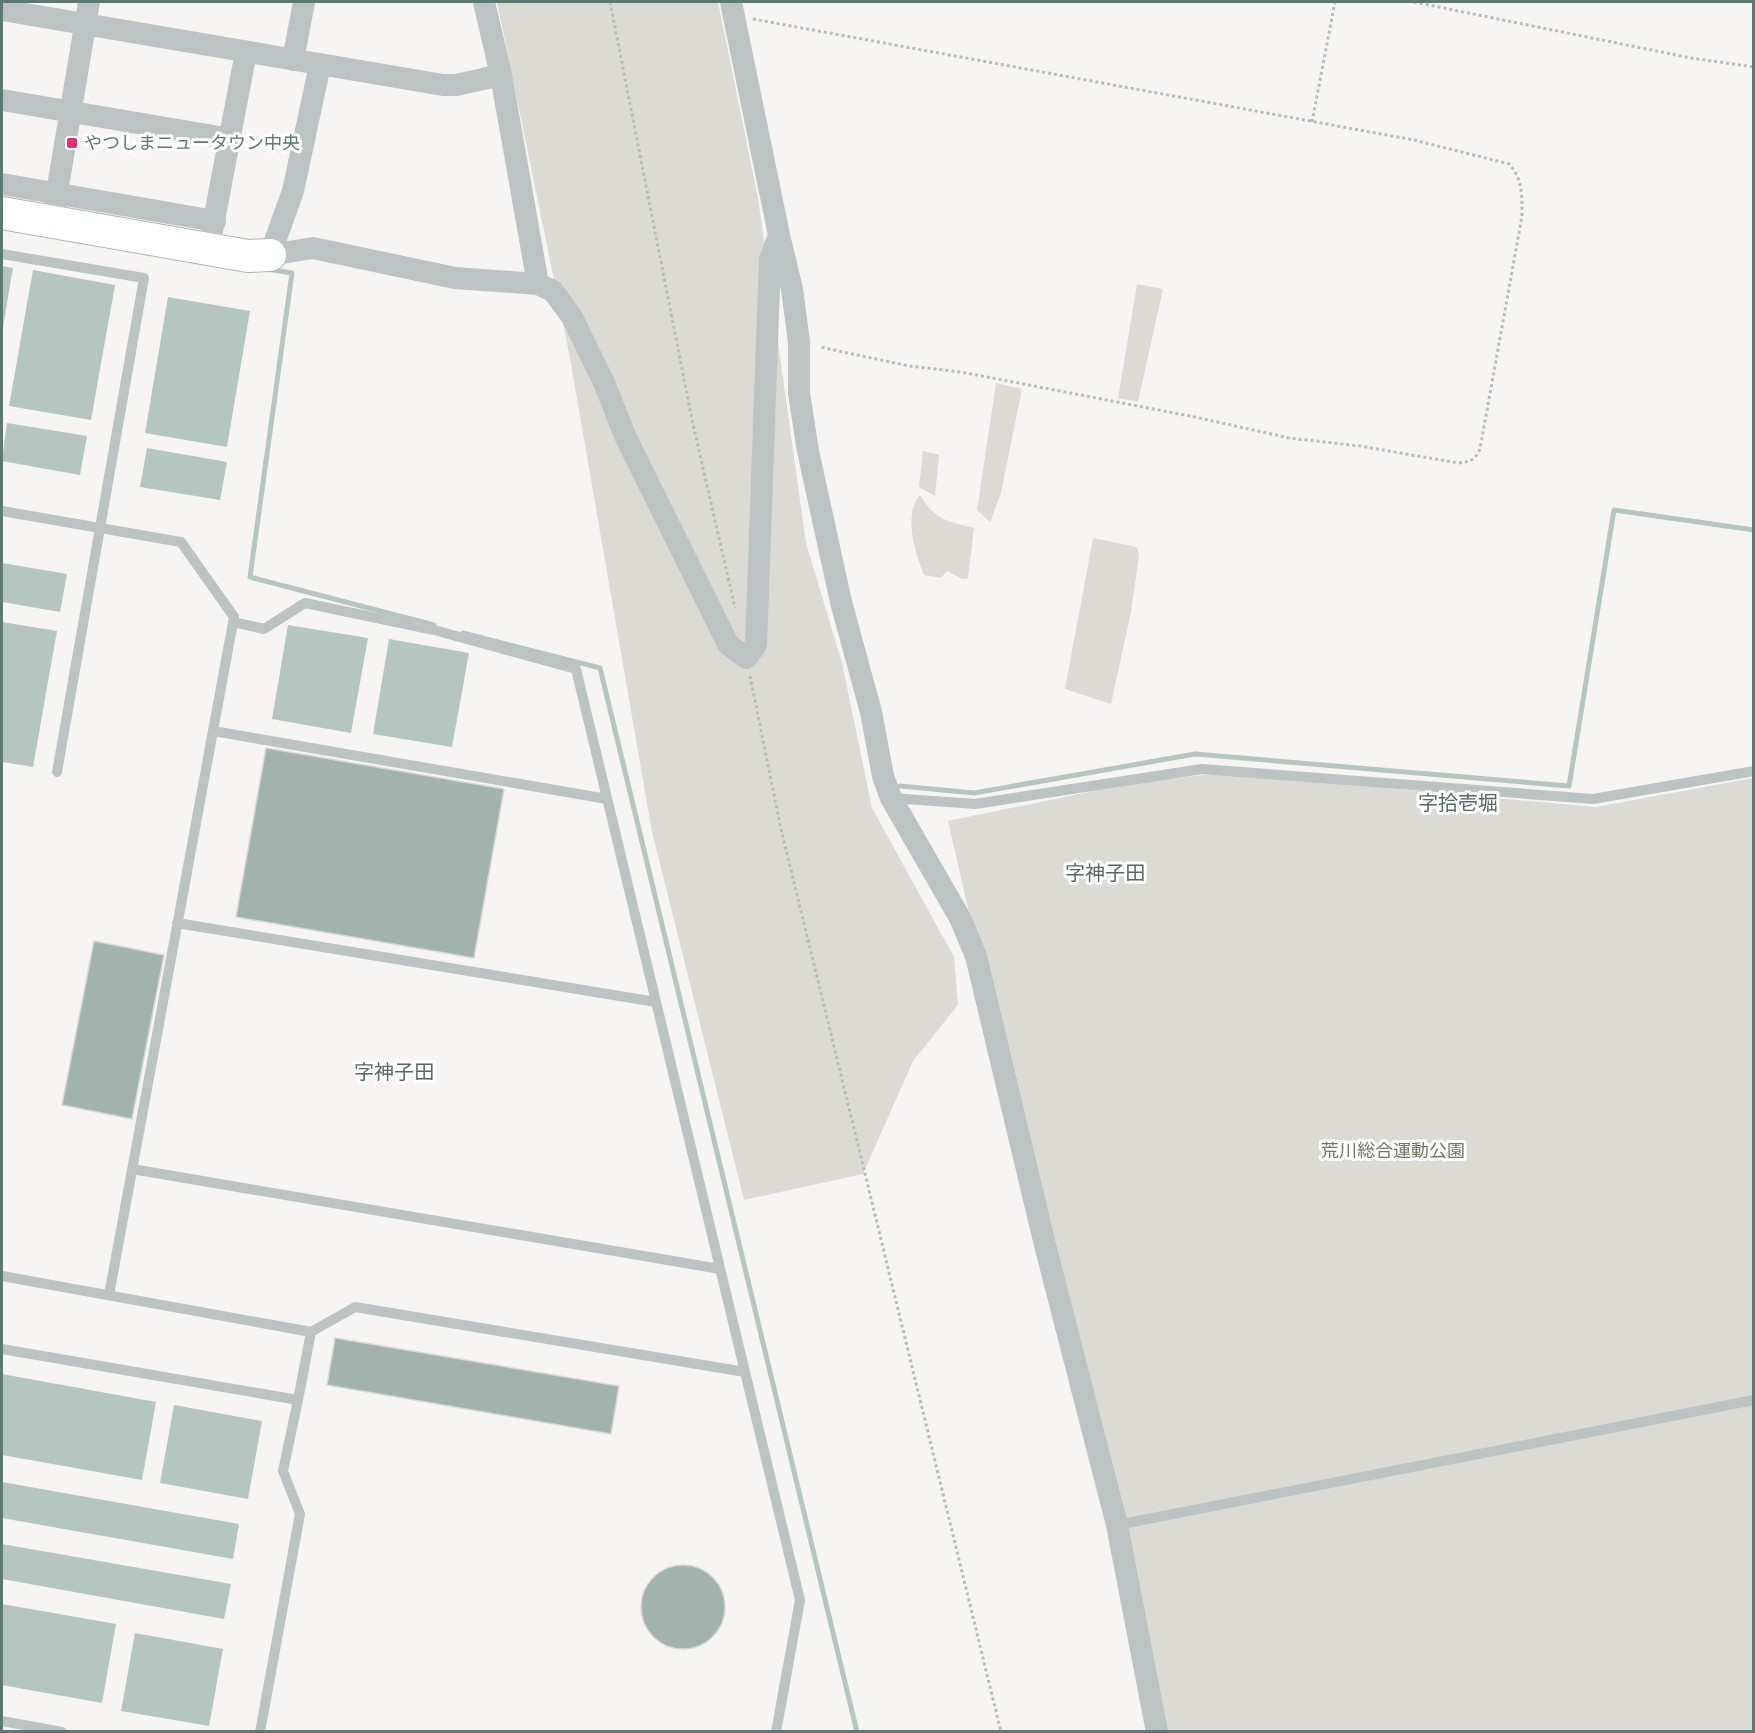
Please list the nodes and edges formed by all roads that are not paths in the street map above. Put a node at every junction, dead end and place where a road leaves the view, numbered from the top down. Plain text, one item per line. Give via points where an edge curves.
1 (89, 2) edge
2 (304, 2) edge
3 (484, 2) edge
4 (733, 8) edge
5 (2, 10) edge
6 (85, 24) junction
7 (246, 52) junction
8 (294, 60) junction
9 (320, 64) junction
10 (501, 75) junction
11 (2, 100) edge
12 (70, 111) junction
13 (231, 139) junction
14 (2, 184) edge
15 (55, 208) junction
16 (2, 213) edge
17 (211, 235) junction
18 (778, 235) junction
19 (2, 254) edge
20 (270, 255) junction
21 (538, 284) junction
22 (2, 510) edge
23 (100, 528) junction
24 (233, 622) junction
25 (213, 731) junction
26 (1754, 771) edge
27 (57, 772) dead end
28 (891, 798) junction
29 (607, 799) junction
30 (177, 923) junction
31 (656, 1002) junction
32 (132, 1169) junction
33 (720, 1269) junction
34 (2, 1276) edge
35 (110, 1295) junction
36 (311, 1332) junction
37 (2, 1349) edge
38 (745, 1372) junction
39 (298, 1400) junction
40 (1754, 1400) edge
41 (1117, 1525) junction
42 (2, 1721) edge
43 (62, 1731) edge
44 (260, 1731) edge
45 (776, 1731) edge
46 (1157, 1731) edge

1 - 6 street
2 - 8 street
3 - 10 street
4 - 18 street
5 - 6 street
6 - 7 street
6 - 12 street
7 - 8 street
7 - 13 street
8 - 9 street
9 - 10 street via 450,85
9 - 20 street via 293,191
10 - 21 street
11 - 12 street
12 - 13 street
12 - 15 street
13 - 17 street
14 - 15 street
15 - 16 street
15 - 17 street
17 - 20 street via 251,257
18 - 21 street via 770,260 756,645 746,658 728,644 626,438 609,392 572,317 554,291
18 - 28 street via 792,289 799,342 799,393 808,451 841,602
19 - 23 lane via 144,278
20 - 21 street via 313,248 455,278
22 - 23 lane
23 - 24 lane via 181,542 234,617
23 - 27 lane
24 - 25 lane
24 - 29 lane via 264,629 305,603 434,630 576,669
25 - 29 lane
25 - 30 lane
26 - 28 lane via 1593,799 1202,769 975,804
28 - 41 street via 960,918 976,956
29 - 31 lane
30 - 31 lane
30 - 32 lane
31 - 33 lane
32 - 33 lane
32 - 35 lane
33 - 38 lane
34 - 35 lane
35 - 36 lane
36 - 38 lane via 356,1307
36 - 39 lane
37 - 39 lane
38 - 45 lane via 800,1600
39 - 44 lane via 284,1471 300,1514
40 - 41 lane
41 - 46 street
42 - 43 lane

